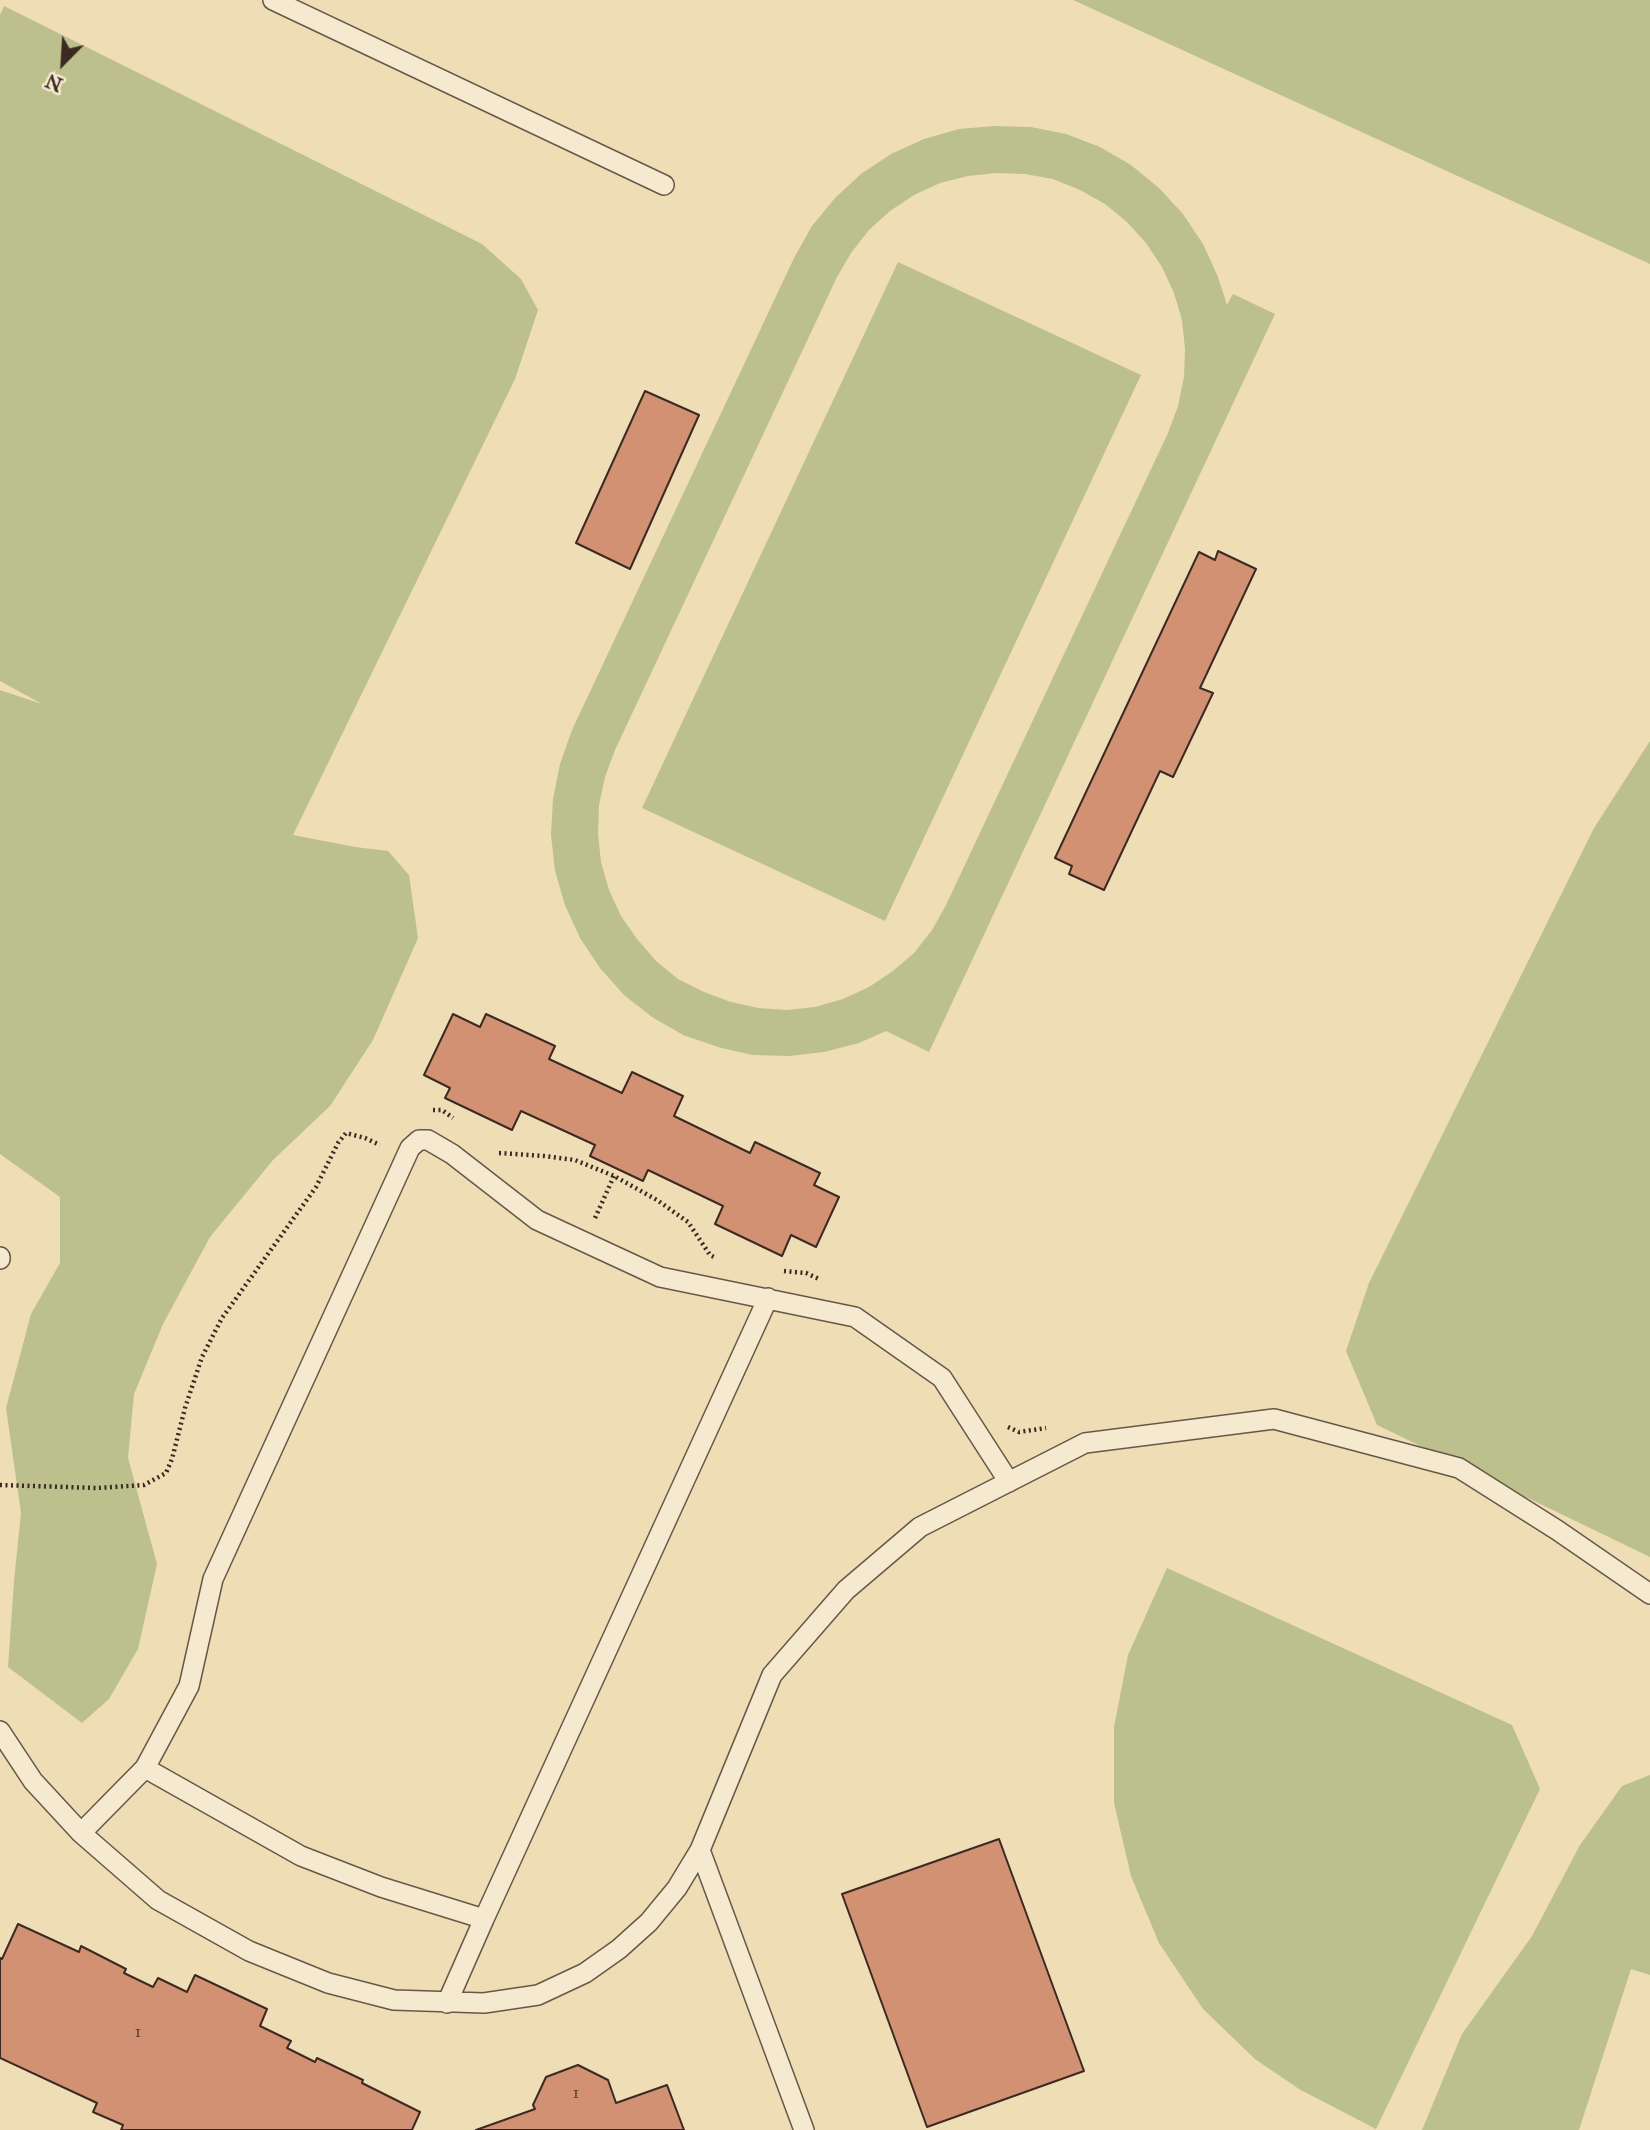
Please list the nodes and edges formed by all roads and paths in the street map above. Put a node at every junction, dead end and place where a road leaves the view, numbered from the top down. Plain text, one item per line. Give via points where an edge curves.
1 (273, 0) edge
2 (664, 185) dead end
3 (424, 1109) dead end
4 (453, 1119) dead end
5 (381, 1145) dead end
6 (496, 1153) dead end
7 (717, 1258) dead end
8 (782, 1270) dead end
9 (825, 1281) dead end
10 (768, 1298) junction
11 (1006, 1426) dead end
12 (1056, 1426) dead end
13 (1009, 1482) junction
14 (0, 1485) edge
15 (1650, 1594) edge
16 (0, 1731) edge
17 (145, 1768) junction
18 (81, 1833) junction
19 (700, 1850) junction
20 (484, 1919) junction
21 (447, 2003) junction
22 (804, 2130) edge

1 - 2 lane
3 - 4 path via 442,1110
5 - 14 path via 346,1133 309,1198 222,1318 202,1357 166,1473 144,1485 109,1488
6 - 7 path via 575,1160 614,1176 688,1222 710,1255
8 - 9 path via 806,1272
10 - 13 lane via 855,1317 942,1378
10 - 17 lane via 660,1277 537,1220 453,1154 419,1140 410,1148 213,1579 189,1686
10 - 20 lane
11 - 12 path via 1019,1432
13 - 15 lane via 1085,1443 1274,1419 1459,1468
13 - 19 lane via 920,1527 846,1591 772,1675
16 - 18 lane via 33,1781
17 - 18 lane
17 - 20 lane via 300,1856
18 - 21 lane via 158,1900 249,1951 328,1983 394,2000
19 - 21 lane via 649,1922 585,1973 537,1995 484,2004
19 - 22 lane
20 - 21 lane

